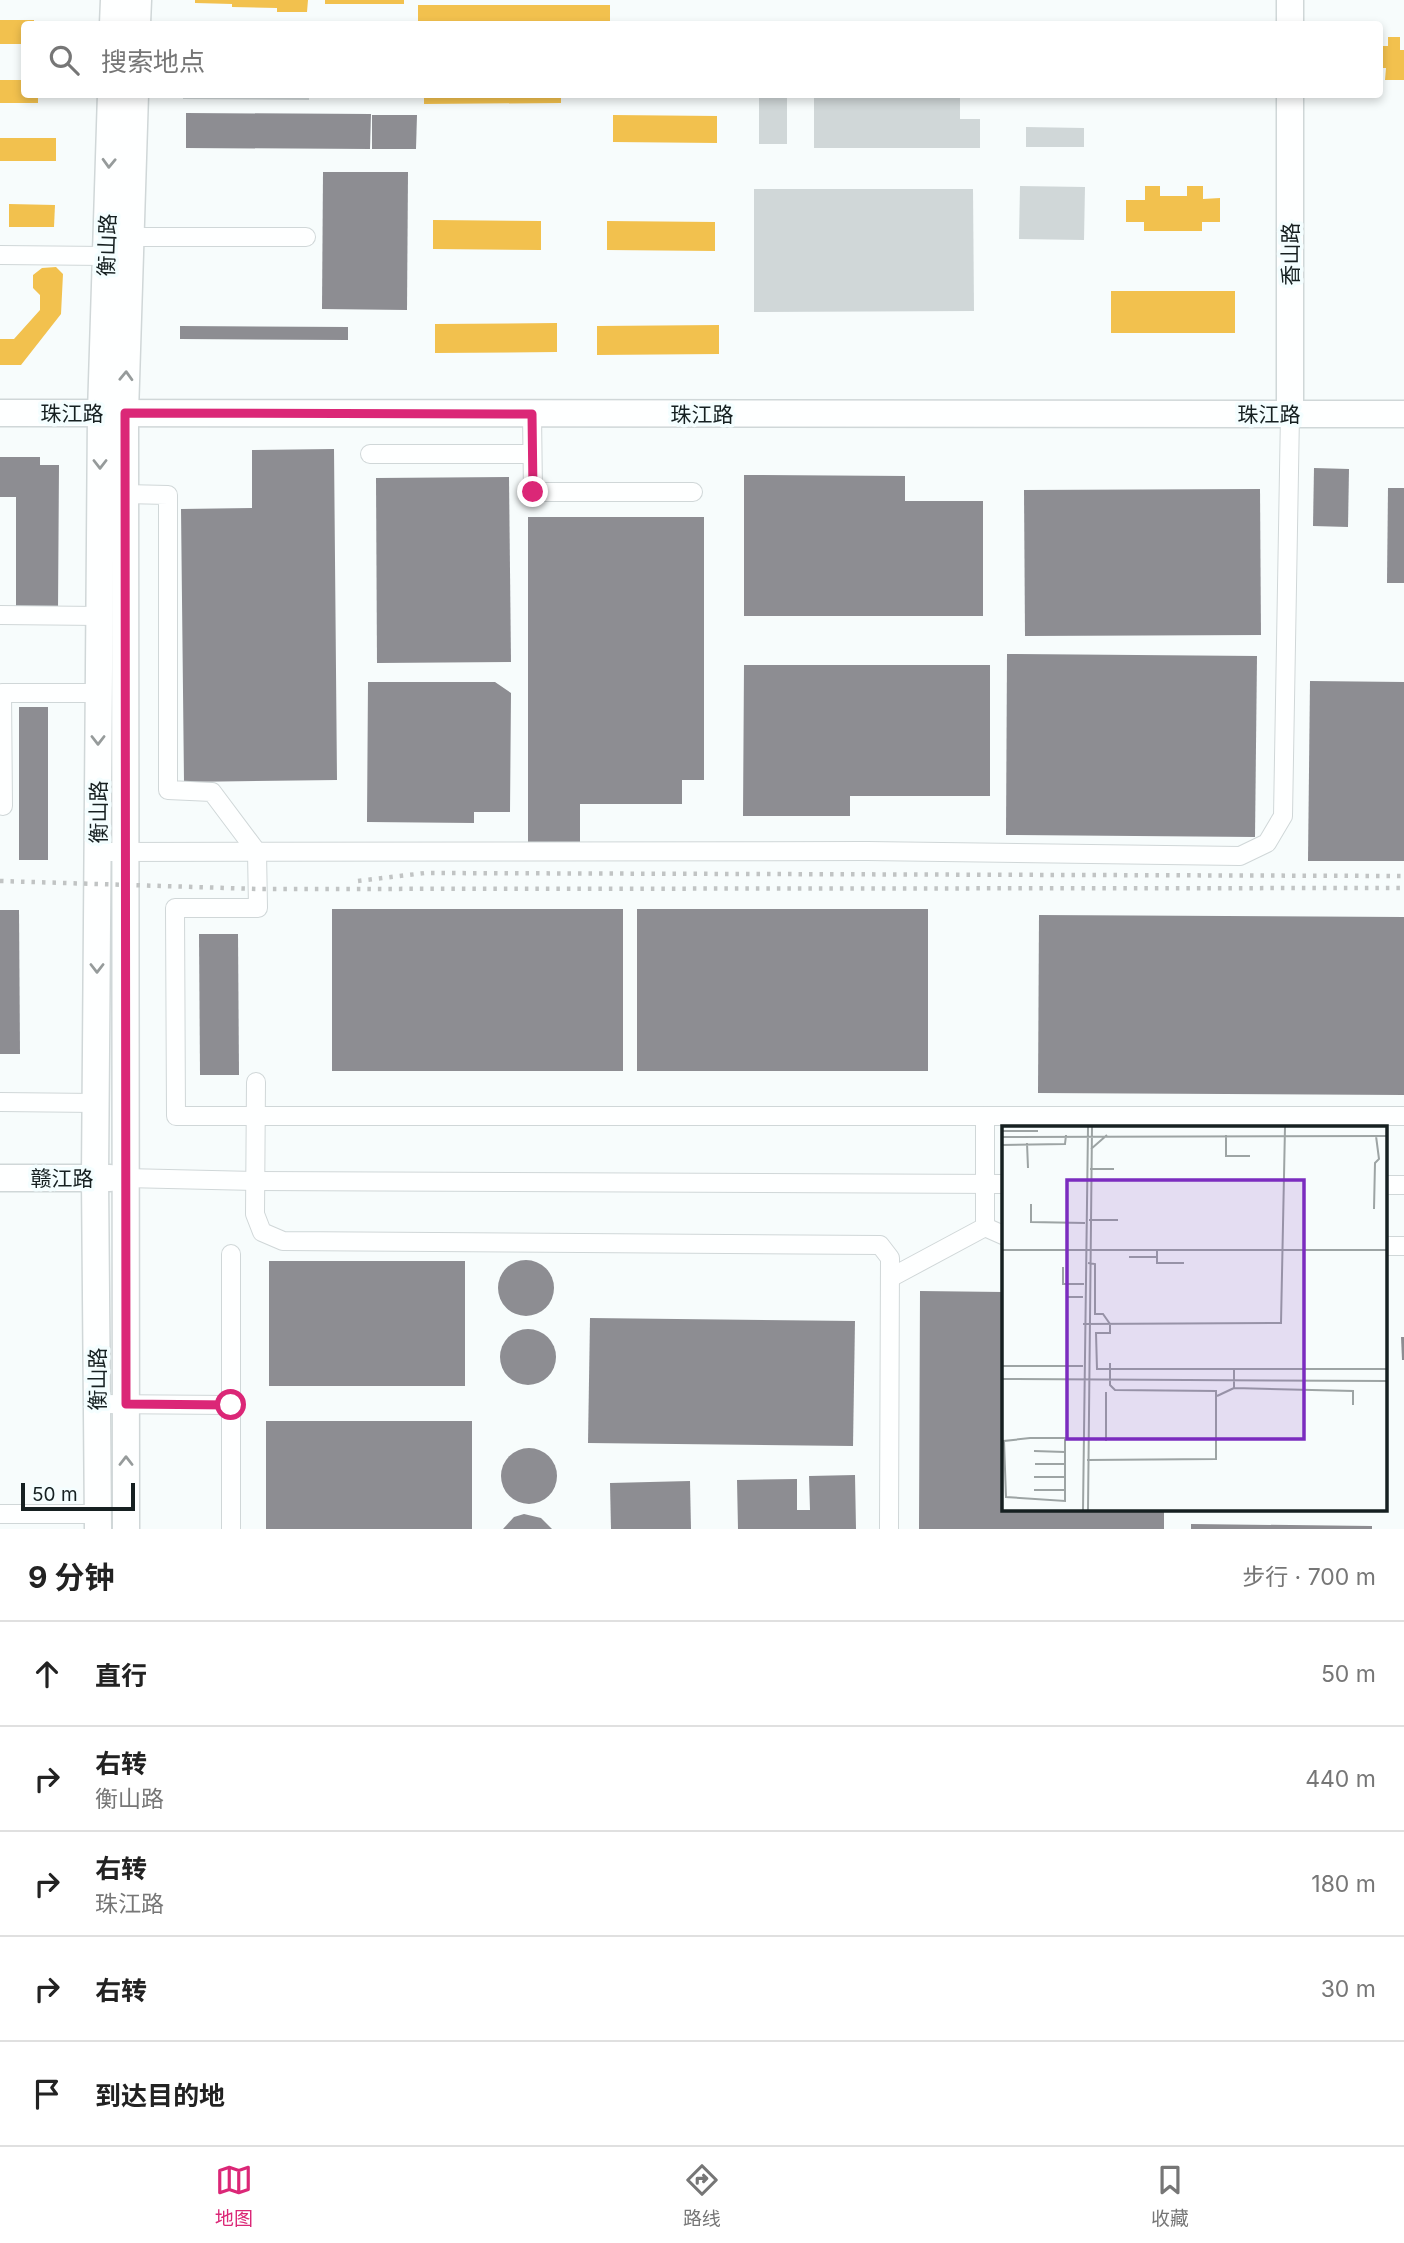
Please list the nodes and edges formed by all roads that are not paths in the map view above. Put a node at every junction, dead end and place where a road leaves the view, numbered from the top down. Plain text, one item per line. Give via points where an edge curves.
1 (114, 0) edge
2 (138, 0) edge
3 (1290, 0) edge
4 (113, 21) edge
5 (137, 21) edge
6 (1290, 21) edge
7 (111, 98) edge
8 (135, 98) edge
9 (1290, 98) edge
10 (131, 237) junction
11 (306, 237) dead end
12 (0, 255) edge
13 (106, 256) junction
14 (0, 413) edge
15 (113, 413) junction
16 (532, 414) junction
17 (1290, 414) junction
18 (1404, 414) edge
19 (370, 454) dead end
20 (532, 454) junction
21 (693, 492) dead end
22 (125, 495) junction
23 (0, 615) edge
24 (99, 616) junction
25 (98, 693) junction
26 (3, 806) dead end
27 (97, 852) junction
28 (125, 852) junction
29 (257, 852) junction
30 (256, 1082) dead end
31 (0, 1102) edge
32 (96, 1103) junction
33 (255, 1116) junction
34 (985, 1116) junction
35 (1404, 1116) edge
36 (0, 1178) edge
37 (95, 1178) junction
38 (125, 1178) junction
39 (255, 1181) junction
40 (995, 1184) edge
41 (1386, 1185) edge
42 (1404, 1185) edge
43 (985, 1227) junction
44 (1002, 1235) edge
45 (1386, 1247) edge
46 (1404, 1247) edge
47 (231, 1254) dead end
48 (890, 1278) junction
49 (97, 1404) junction
50 (126, 1404) junction
51 (231, 1405) junction
52 (0, 1514) edge
53 (98, 1522) edge
54 (126, 1529) edge
55 (231, 1529) edge
56 (889, 1529) edge

1 - 4 street
2 - 5 street
3 - 6 street
7 -> 13 street, 衡山路
8 - 10 street, 衡山路
9 - 17 street, 香山路
10 - 11 street
15 -> 10 street, 衡山路
12 - 13 street
13 - 15 street, 衡山路
14 - 15 street, 珠江路
15 - 16 street, 珠江路
15 - 22 street, 衡山路
15 -> 24 street, 衡山路
16 - 17 street, 珠江路
16 - 20 street
17 - 18 street, 珠江路
17 - 29 street via 1283,816 1267,844 1240,856 881,851
19 - 20 street
20 - 21 street via 533,492
22 - 28 street, 衡山路
22 - 29 street via 168,495 168,790 212,792
23 - 24 street
24 - 25 street, 衡山路
25 - 26 street via 2,693
25 -> 27 street, 衡山路
27 - 28 street
27 -> 32 street, 衡山路
28 - 29 street
28 - 38 street, 衡山路
29 - 33 street via 257,908 175,908 176,1116
30 - 33 street
31 - 32 street
32 - 37 street, 衡山路
33 - 34 street
33 - 39 street
34 - 35 street
34 - 40 street
36 - 37 street, 赣江路
37 - 38 street, 赣江路
37 - 49 street, 衡山路
38 - 39 street
38 - 50 street, 衡山路
39 - 40 street
39 - 48 street via 255,1214 262,1232 283,1241 880,1245 890,1258
40 - 43 street
41 - 42 street
43 - 44 street
43 - 48 street
45 - 46 street
47 - 51 street
48 - 56 street
49 - 50 street
49 - 53 street, 衡山路
50 - 51 street
54 -> 50 street, 衡山路
51 - 55 street
52 - 53 street

